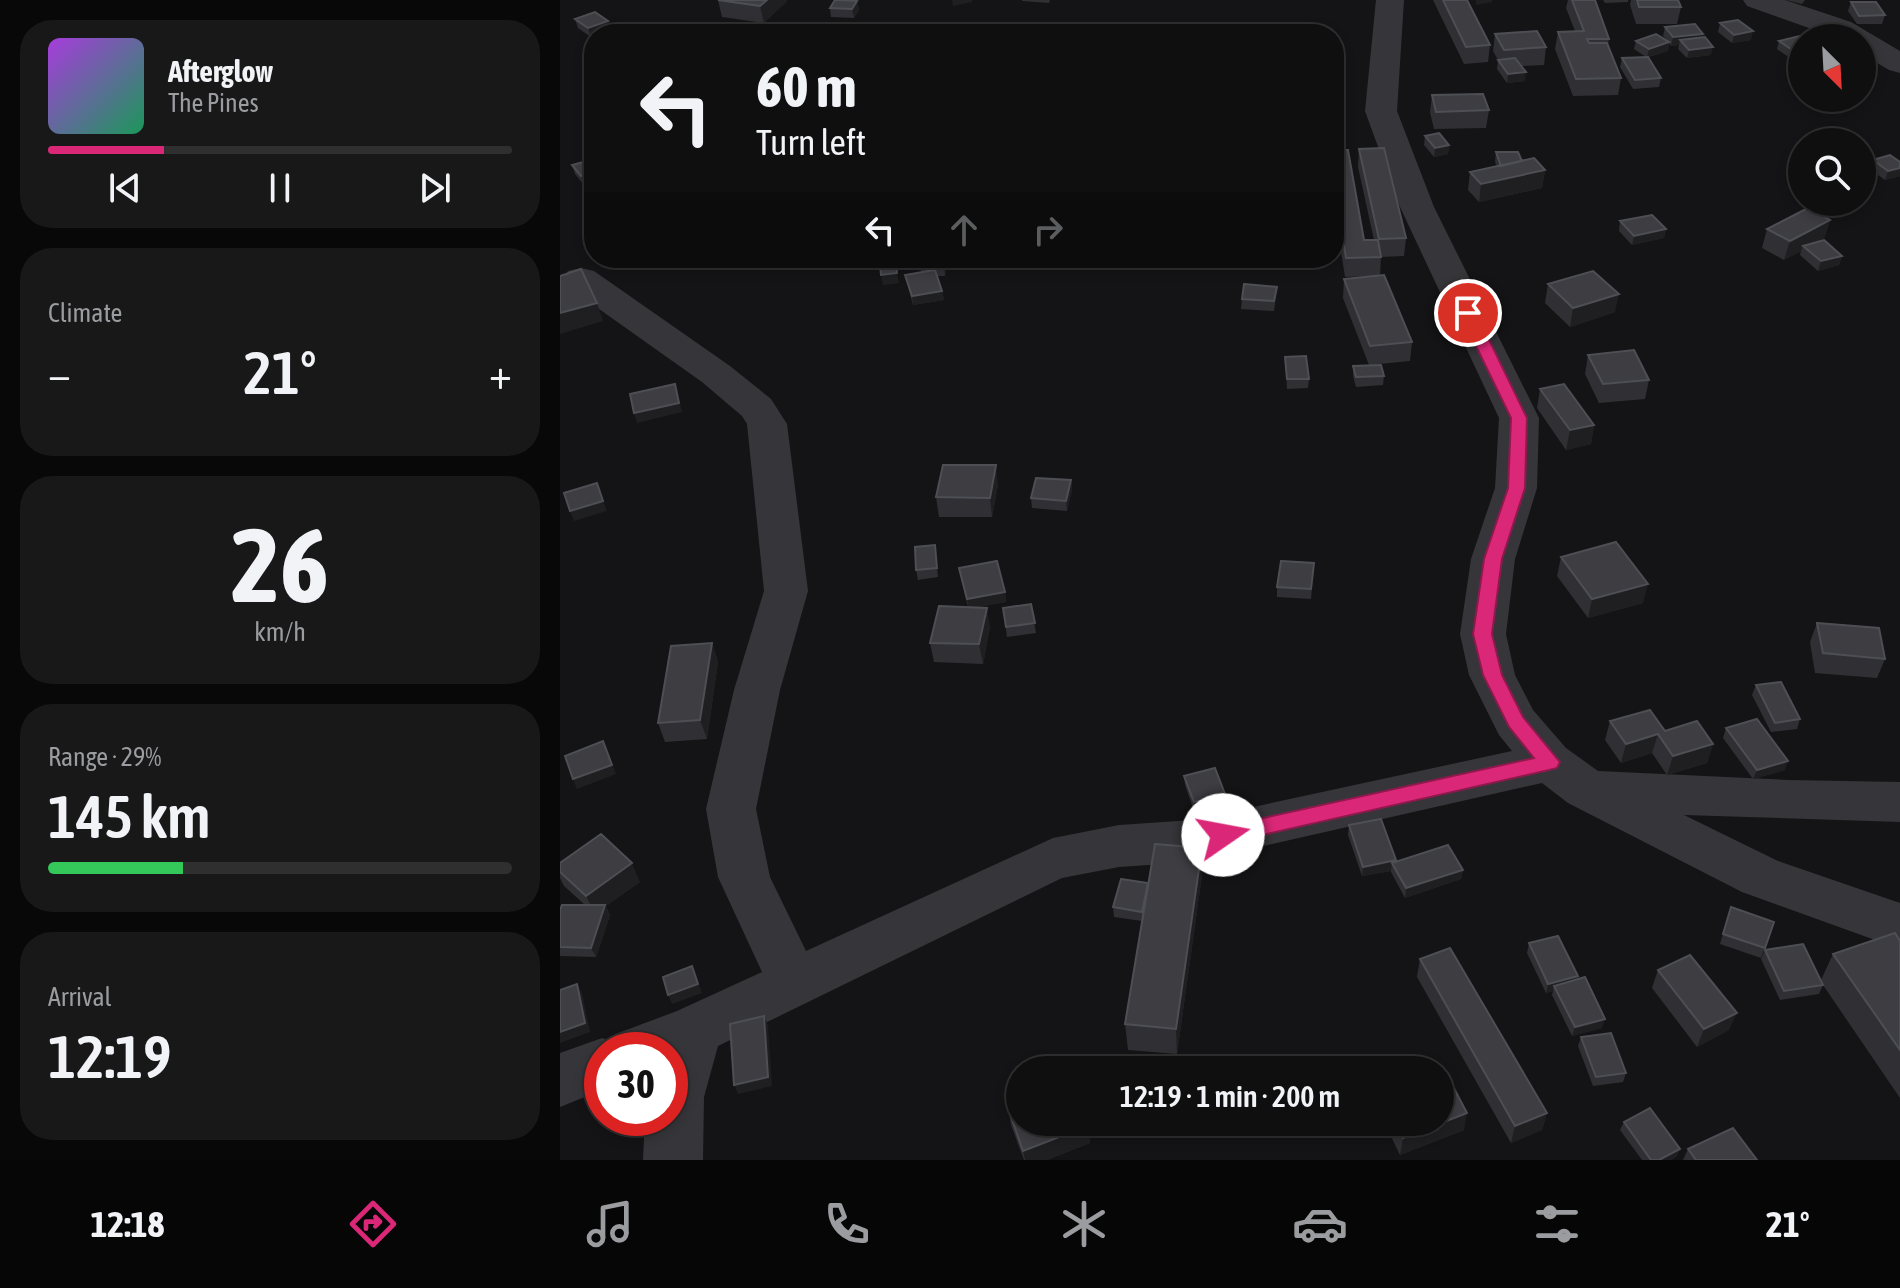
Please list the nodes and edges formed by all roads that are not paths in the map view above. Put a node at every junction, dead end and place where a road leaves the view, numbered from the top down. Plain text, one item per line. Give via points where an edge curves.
1 (1390, 0) edge
2 (1757, 0) edge
3 (1829, 24) edge
4 (1876, 49) edge
5 (1900, 64) edge
6 (581, 279) edge
7 (1568, 776) junction
8 (1900, 802) edge
9 (1900, 926) edge
10 (794, 982) junction
11 (695, 1030) junction
12 (688, 1033) edge
13 (584, 1071) edge
14 (560, 1080) edge
15 (673, 1160) edge

1 - 7 street via 1381,111 1417,207 1519,418 1516,488 1493,559 1483,634 1492,675 1516,722
2 - 3 street
4 - 5 street
6 - 10 street via 716,374 757,408 767,424 786,591 731,809 744,877
7 - 8 street via 1794,803
7 - 9 street via 1760,877
7 - 10 street via 1193,841 1119,846 1053,859
10 - 11 street
11 - 12 street
11 - 15 street via 675,1097
13 - 14 street

